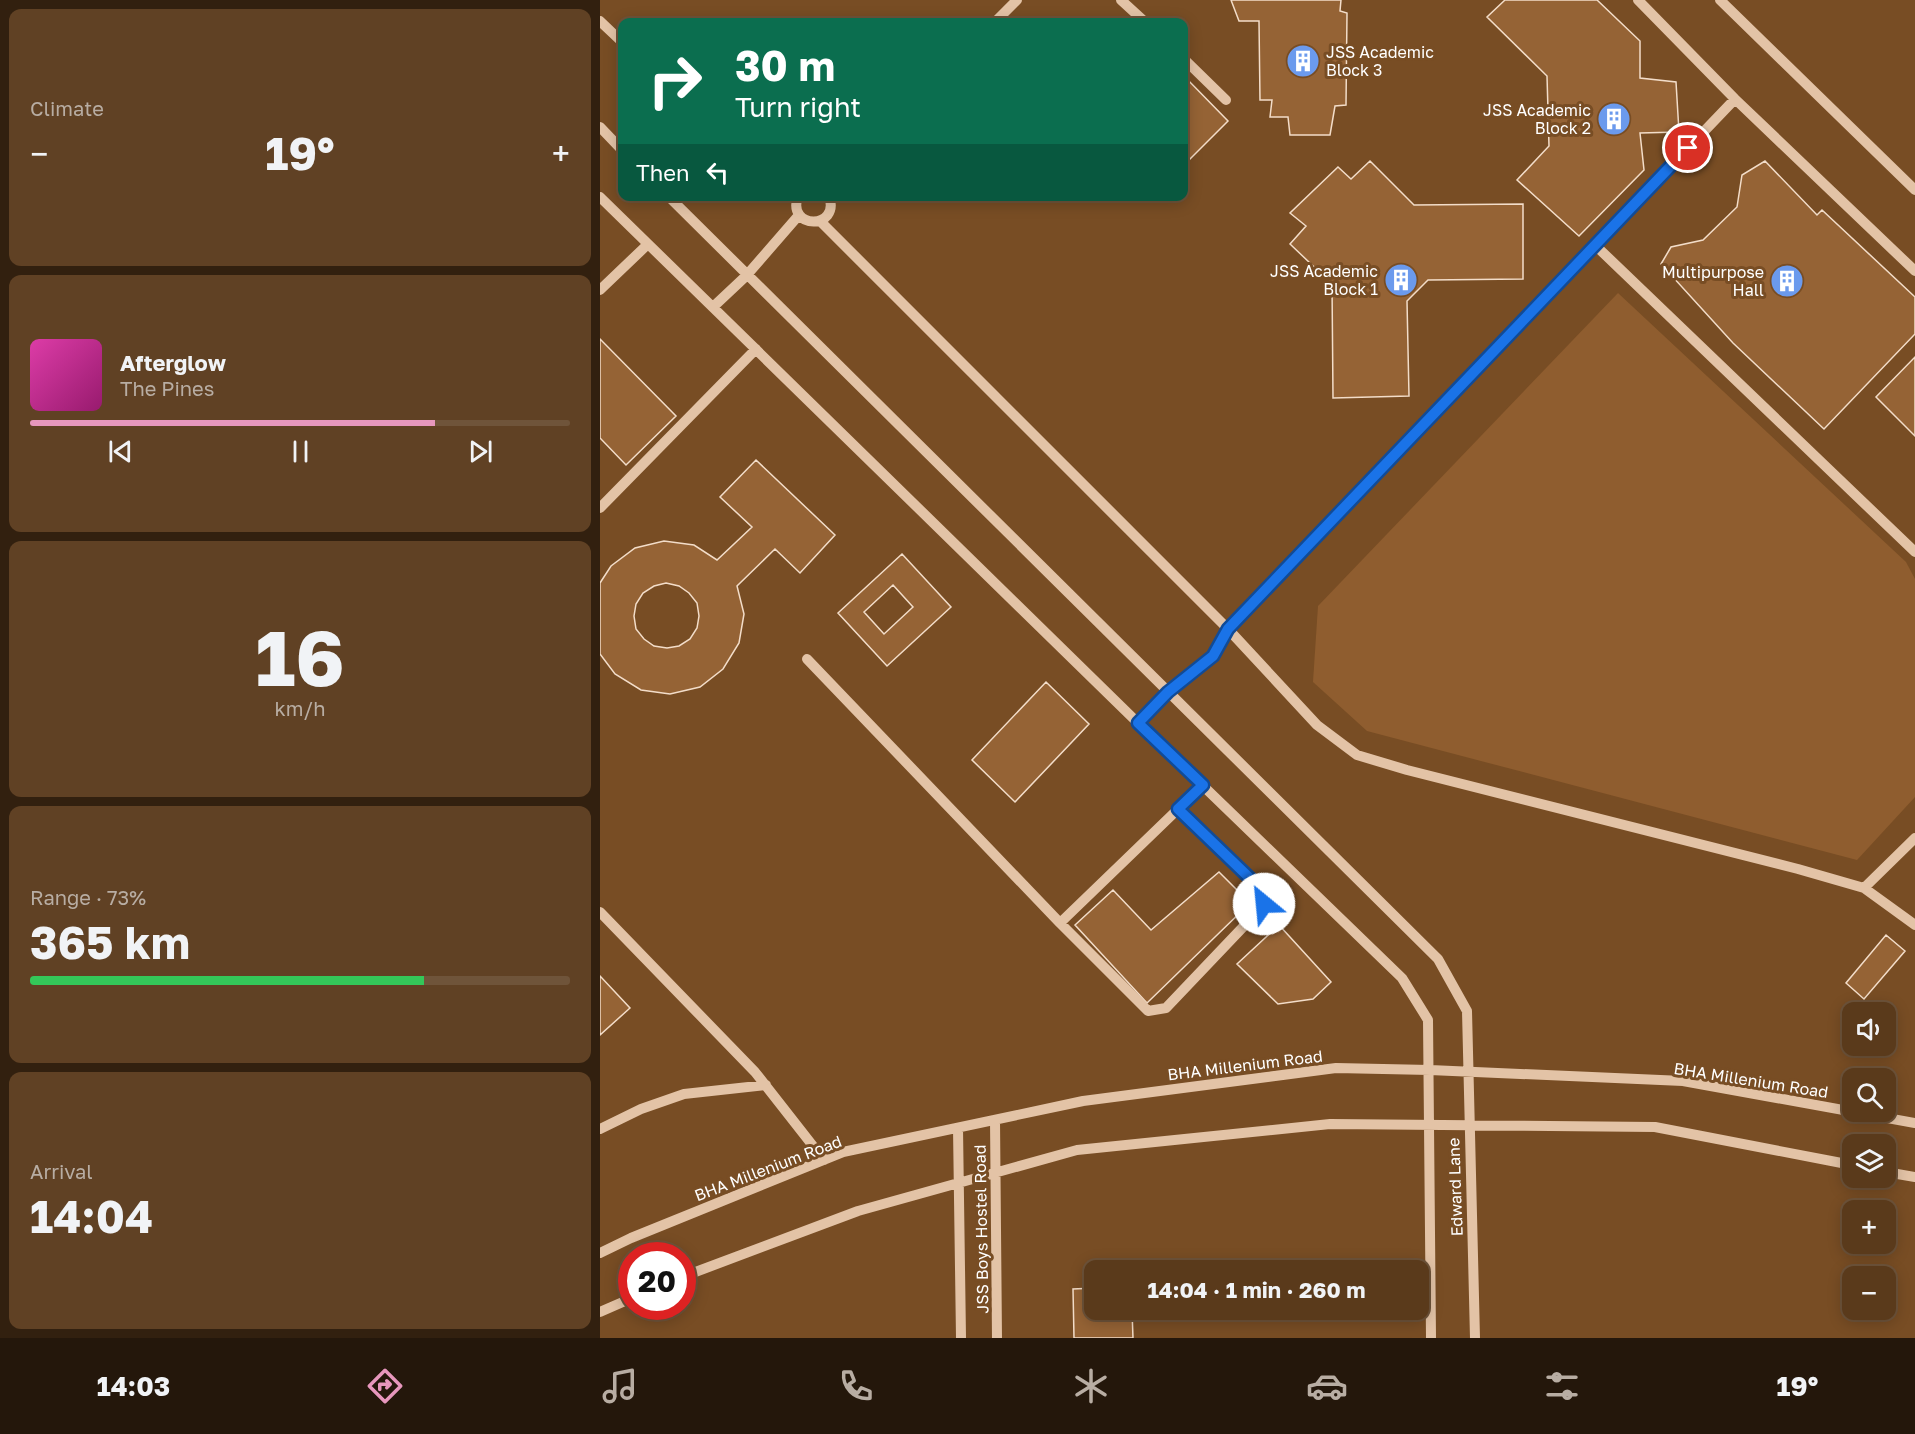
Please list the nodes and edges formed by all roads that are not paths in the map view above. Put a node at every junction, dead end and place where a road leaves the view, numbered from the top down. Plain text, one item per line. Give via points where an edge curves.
1 (1017, 0) edge
2 (1121, 0) edge
3 (1638, 0) edge
4 (1720, 0) edge
5 (999, 18) edge
6 (1141, 18) edge
7 (600, 21) edge
8 (618, 38) edge
9 (1188, 63) edge
10 (1734, 99) junction
11 (1226, 100) dead end
12 (600, 127) edge
13 (618, 146) edge
14 (1915, 190) edge
15 (600, 197) edge
16 (673, 201) edge
17 (830, 201) edge
18 (795, 203) edge
19 (820, 221) junction
20 (648, 244) junction
21 (1595, 245) junction
22 (1915, 271) edge
23 (746, 276) junction
24 (600, 290) edge
25 (713, 308) junction
26 (756, 349) junction
27 (600, 508) edge
28 (1915, 552) edge
29 (1228, 629) junction
30 (807, 659) dead end
31 (1168, 692) junction
32 (1138, 723) junction
33 (1203, 785) junction
34 (1178, 809) junction
35 (1915, 838) edge
36 (1864, 888) junction
37 (600, 912) edge
38 (1060, 923) junction
39 (1915, 925) edge
40 (1430, 1070) junction
41 (1468, 1073) junction
42 (766, 1085) junction
43 (995, 1120) junction
44 (1915, 1124) edge
45 (1428, 1125) junction
46 (1468, 1125) junction
47 (958, 1128) junction
48 (600, 1129) edge
49 (824, 1161) junction
50 (1842, 1163) edge
51 (996, 1173) junction
52 (1896, 1174) edge
53 (1915, 1177) edge
54 (959, 1183) junction
55 (600, 1253) edge
56 (696, 1272) edge
57 (618, 1304) edge
58 (600, 1312) edge
59 (961, 1338) edge
60 (997, 1338) edge
61 (1431, 1338) edge
62 (1475, 1338) edge

1 - 5 street
2 - 6 street
3 - 10 street
4 - 14 street
7 - 8 street
9 - 11 street
10 - 21 street
10 - 22 street
12 - 13 street
15 - 20 street, Edward Lane
16 - 23 street, Edward Lane
17 - 19 street via 831,209
18 - 19 street via 809,221
18 - 23 street
19 - 29 street
20 - 24 street
20 - 25 street, Edward Lane
21 - 28 street
21 - 29 street
23 - 25 street
23 - 31 street, Edward Lane
25 - 26 street, Edward Lane
26 - 27 street
26 - 32 street, Edward Lane
29 - 31 street via 1213,656
29 - 36 street via 1317,725 1357,755
30 - 38 street
31 - 32 street
31 - 41 street, Edward Lane via 1438,959 1467,1011
32 - 33 street, Edward Lane
33 - 34 street
33 - 40 street, Edward Lane via 1402,978 1428,1020
34 - 38 street
34 - 38 street via 1258,886 1264,904 1166,1008 1148,1011
35 - 36 street
36 - 39 street
37 - 42 street
40 - 41 street, BHA Millenium Road
40 - 43 street, BHA Millenium Road via 1336,1068 1083,1101
40 - 45 street, Edward Lane
41 - 44 street, BHA Millenium Road via 1683,1081
41 - 46 street, Edward Lane
42 - 48 street via 684,1094
42 - 49 street
43 - 47 street, BHA Millenium Road
43 - 51 street, JSS Boys Hostel Road
45 - 46 street
45 - 51 street via 1330,1124 1077,1150
45 - 61 street, Edward Lane
46 - 50 street via 1654,1127
46 - 62 street, Edward Lane
47 - 49 street, BHA Millenium Road via 843,1152
47 - 54 street, JSS Boys Hostel Road
49 - 55 street, BHA Millenium Road
51 - 54 street
51 - 60 street, JSS Boys Hostel Road
52 - 53 street
54 - 56 street via 858,1211
54 - 59 street, JSS Boys Hostel Road
57 - 58 street

